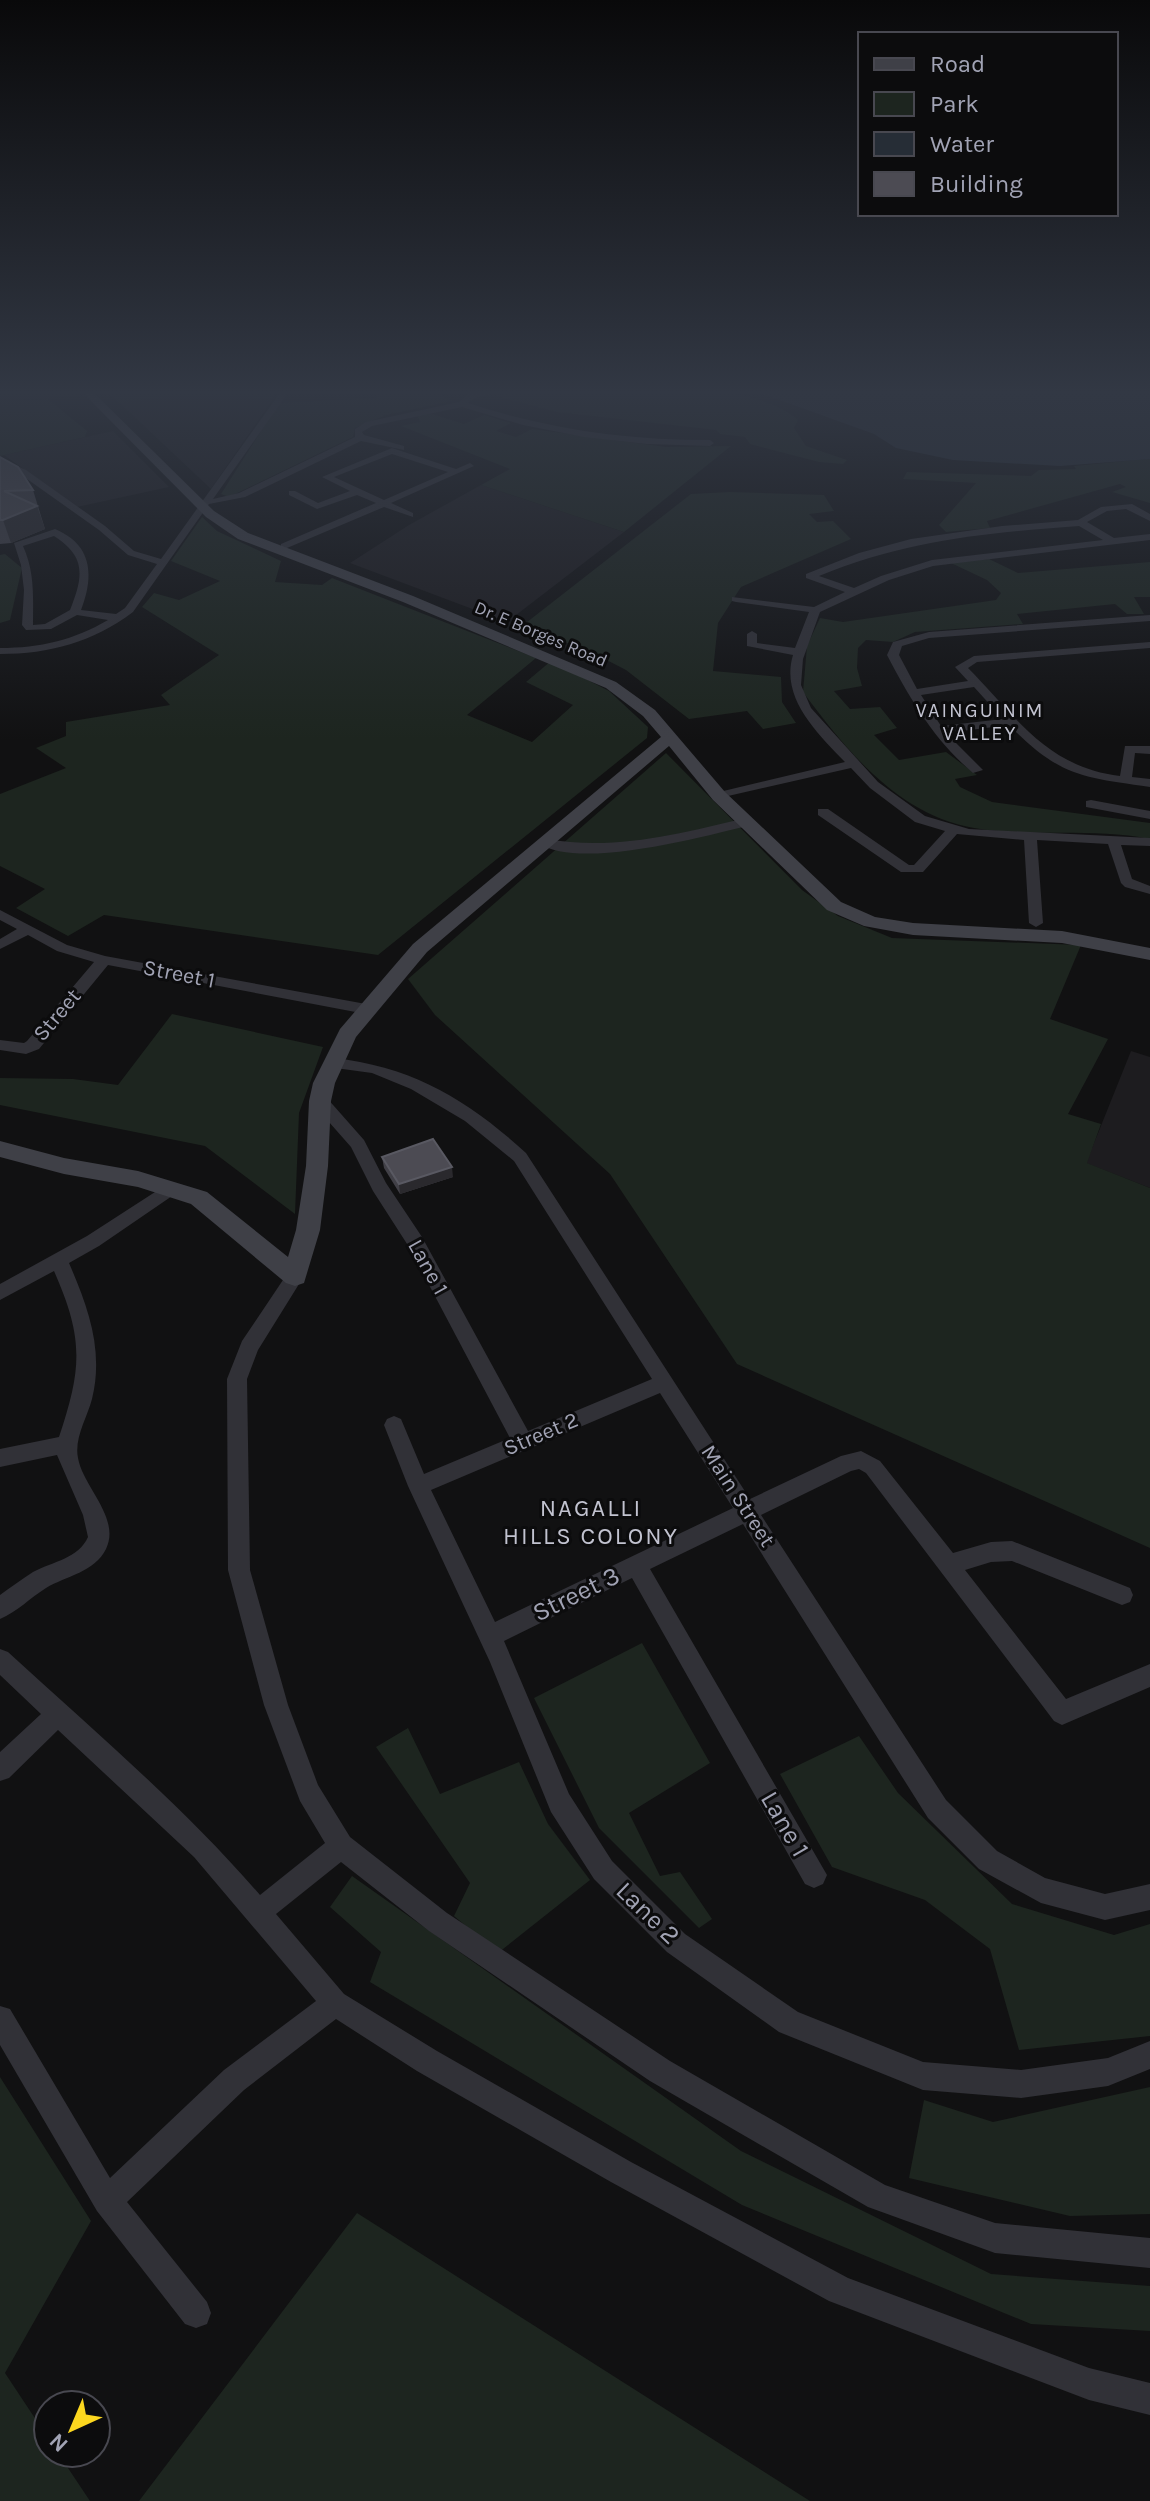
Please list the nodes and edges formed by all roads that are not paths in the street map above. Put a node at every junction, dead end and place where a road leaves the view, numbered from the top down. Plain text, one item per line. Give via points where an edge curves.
1 (72, 507) edge
2 (205, 507) edge
3 (211, 507) edge
4 (213, 507) edge
5 (378, 507) edge
6 (390, 507) edge
7 (410, 515) dead end
8 (1150, 518) edge
9 (1081, 523) junction
10 (965, 534) junction
11 (1150, 537) edge
12 (1112, 541) junction
13 (284, 546) junction
14 (989, 555) junction
15 (162, 562) junction
16 (854, 592) junction
17 (736, 599) dead end
18 (815, 610) junction
19 (75, 612) junction
20 (119, 618) junction
21 (1150, 618) edge
22 (752, 634) dead end
23 (1038, 640) junction
24 (1150, 645) edge
25 (0, 651) edge
26 (799, 652) junction
27 (977, 683) junction
28 (913, 693) junction
29 (1014, 721) junction
30 (939, 730) junction
31 (670, 737) junction
32 (1150, 750) edge
33 (853, 764) junction
34 (977, 770) dead end
35 (1126, 779) junction
36 (1150, 783) edge
37 (725, 794) junction
38 (1091, 804) dead end
39 (823, 812) dead end
40 (1150, 815) edge
41 (746, 822) junction
42 (953, 830) junction
43 (1030, 837) junction
44 (1113, 839) junction
45 (1150, 842) edge
46 (546, 843) junction
47 (1150, 890) edge
48 (0, 914) edge
49 (1036, 923) junction
50 (28, 929) junction
51 (1150, 943) edge
52 (0, 945) edge
53 (1150, 954) edge
54 (104, 960) junction
55 (366, 1009) junction
56 (0, 1045) edge
57 (334, 1063) junction
58 (320, 1101) junction
59 (0, 1149) edge
60 (169, 1189) junction
61 (58, 1260) junction
62 (295, 1276) junction
63 (0, 1293) edge
64 (664, 1383) junction
65 (394, 1425) dead end
66 (523, 1442) junction
67 (67, 1444) junction
68 (0, 1458) edge
69 (418, 1486) junction
70 (747, 1508) junction
71 (636, 1565) junction
72 (948, 1565) junction
73 (1122, 1595) dead end
74 (0, 1608) edge
75 (490, 1636) junction
76 (0, 1660) edge
77 (1150, 1675) edge
78 (59, 1713) junction
79 (0, 1769) edge
80 (341, 1846) junction
81 (814, 1875) dead end
82 (1150, 1897) edge
83 (257, 1913) junction
84 (335, 2003) junction
85 (0, 2019) edge
86 (1150, 2055) edge
87 (107, 2201) junction
88 (1150, 2253) edge
89 (196, 2313) dead end
90 (1150, 2399) edge

1 - 15 street via 131,553
2 - 15 street
3 - 31 main road, Dr. E Borges Road via 224,525 275,550 408,599 611,685 649,713
4 - 13 main road, Dr. E Borges Road
5 - 13 street
6 - 7 street
8 - 9 street via 1126,507 1090,514
9 - 10 street
9 - 12 street
10 - 14 street
10 - 16 street via 862,555 810,576
11 - 12 street
12 - 14 street
13 - 37 main road, Dr. E Borges Road via 622,681 661,709 704,755
14 - 16 street via 932,563
15 - 20 street
16 - 18 street
17 - 18 street
18 - 26 street
19 - 19 street via 40,629 27,625 26,565 17,545 55,532 74,546 87,571
19 - 20 street
20 - 25 street via 47,649
21 - 23 street
22 - 26 street via 752,646
23 - 24 street
23 - 27 street via 966,662 961,667
23 - 28 street via 918,634 897,644 893,655
26 - 33 street via 795,685 806,709
27 - 28 street
27 - 29 street
28 - 30 street
29 - 30 street
29 - 35 street via 1073,770
30 - 34 street
31 - 37 main road, Dr. E Borges Road
31 - 46 main road
32 - 35 street via 1129,749
33 - 37 street
33 - 42 street via 920,819
35 - 36 street
37 - 41 main road, Dr. E Borges Road
37 - 49 main road, Dr. E Borges Road via 824,885 861,907 916,918
38 - 40 street
39 - 42 street via 906,869 918,869
41 - 46 street via 680,839 594,851
41 - 53 main road, Dr. E Borges Road via 834,906 871,922 1053,935
42 - 43 street
43 - 44 street
43 - 49 street
44 - 45 street
44 - 47 street via 1126,880
46 - 55 main road via 420,948
48 - 50 street, Street 1
49 - 51 main road, Dr. E Borges Road
50 - 52 street
50 - 54 street, Street 1 via 62,948
54 - 55 street, Street 1
54 - 56 street, Street via 33,1045
55 - 57 main road
57 - 58 main road
57 - 64 street, Main Street via 376,1069 453,1103 520,1157
58 - 62 main road via 316,1179
58 - 66 street, Lane 1 via 358,1144
59 - 60 main road
60 - 61 street
60 - 62 main road via 199,1198
61 - 63 street
61 - 67 street via 82,1312 88,1348 87,1379
62 - 80 street via 249,1347 237,1379 239,1570 282,1719 309,1792
64 - 66 street, Street 2
64 - 70 street, Main Street
65 - 69 street, Lane 2
66 - 69 street, Street 2
67 - 68 street
67 - 74 street via 69,1462 99,1528 99,1543 85,1557
69 - 75 street, Lane 2
70 - 71 street, Street 3
70 - 72 street, Street 3 via 861,1460 873,1467
70 - 82 street, Main Street via 937,1809 988,1860 1041,1890 1105,1907
71 - 75 street, Street 3
71 - 81 street, Lane 1
72 - 73 street via 1012,1551
72 - 77 street via 1062,1713
75 - 86 street, Lane 2 via 560,1803 603,1870 676,1943 789,2022 923,2076 1021,2084 1108,2072
76 - 78 street
78 - 79 street
78 - 83 street via 203,1848
80 - 83 street
80 - 88 street via 438,1922 660,2071 878,2197 995,2238
83 - 84 street
84 - 87 street via 234,2080
84 - 90 street via 594,2157 840,2290 1089,2384
85 - 87 street
87 - 89 street

